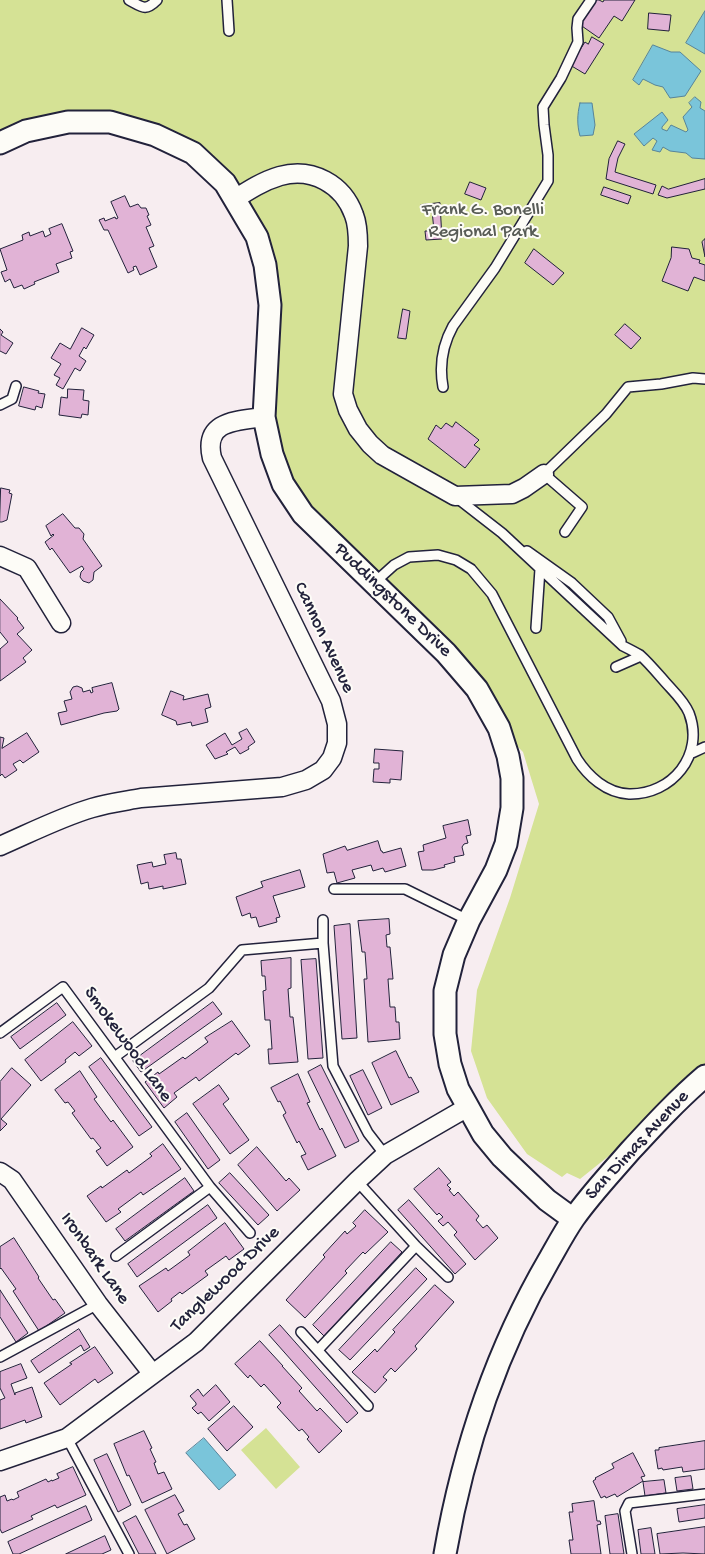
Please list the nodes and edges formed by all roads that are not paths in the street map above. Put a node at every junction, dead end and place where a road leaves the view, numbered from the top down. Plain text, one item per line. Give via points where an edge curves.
1 (129, 0) edge
2 (157, 0) edge
3 (226, 0) edge
4 (591, 0) edge
5 (229, 31) dead end
6 (0, 143) edge
7 (235, 199) junction
8 (705, 380) edge
9 (16, 386) dead end
10 (443, 387) dead end
11 (0, 405) edge
12 (264, 416) junction
13 (544, 474) junction
14 (455, 496) junction
15 (565, 532) dead end
16 (502, 533) junction
17 (0, 556) edge
18 (540, 569) junction
19 (373, 584) junction
20 (61, 623) dead end
21 (536, 628) dead end
22 (623, 646) junction
23 (640, 656) junction
24 (616, 667) dead end
25 (705, 747) edge
26 (692, 753) junction
27 (0, 846) edge
28 (334, 889) dead end
29 (323, 920) dead end
30 (469, 920) junction
31 (323, 943) junction
32 (0, 1032) edge
33 (116, 1056) junction
34 (705, 1076) edge
35 (468, 1108) junction
36 (385, 1155) junction
37 (0, 1172) edge
38 (357, 1181) junction
39 (210, 1187) junction
40 (574, 1219) junction
41 (250, 1233) dead end
42 (416, 1246) junction
43 (116, 1256) dead end
44 (448, 1276) dead end
45 (98, 1304) junction
46 (301, 1332) dead end
47 (318, 1350) junction
48 (0, 1358) edge
49 (152, 1373) junction
50 (368, 1406) dead end
51 (67, 1438) junction
52 (0, 1461) edge
53 (705, 1494) edge
54 (128, 1554) edge
55 (445, 1554) edge
56 (632, 1554) edge

1 - 2 lane via 148,8
3 - 5 lane
4 - 10 lane via 578,19 578,42 543,107 548,182 495,268 448,335 441,360
6 - 7 street, Puddingstone Drive via 26,131 68,122 110,122 155,135 192,153 225,183
7 - 12 street, Puddingstone Drive via 257,237 265,266 270,305
7 - 14 street via 274,178 302,173 322,178 335,186 347,201 358,232 343,394 348,410 358,429 382,455
8 - 13 lane via 694,378 628,387 606,414
9 - 11 lane via 12,399
12 - 19 street, Puddingstone Drive via 272,454 283,484 304,514
12 - 27 street, Cannon Avenue via 217,428 211,438 210,449 332,701 337,724 337,743 332,758 323,770 306,780 282,787 119,802 92,808
13 - 14 street via 512,494
13 - 15 lane via 582,507
14 - 16 lane
16 - 18 lane
16 - 22 lane via 572,583 608,617
17 - 20 street via 27,568
18 - 21 lane
18 - 22 lane
19 - 26 lane via 390,568 409,557 438,555 472,569 492,594 577,759 586,773 605,787 627,794 649,792 670,782
19 - 30 street, Puddingstone Drive via 446,653 477,689 499,728 508,756 512,808 506,844
22 - 23 lane
23 - 24 lane
23 - 26 lane via 683,702 689,713 695,738
25 - 26 lane
28 - 30 lane via 405,889
29 - 31 lane
30 - 35 street, Puddingstone Drive via 454,955 445,991 445,1034 450,1064
31 - 33 lane via 242,950 209,988
31 - 36 lane via 333,1066 368,1133
32 - 33 lane, Smokewood Lane via 64,987
33 - 39 lane, Smokewood Lane
34 - 40 street, San Dimas Avenue via 648,1131
35 - 36 street, Tanglewood Drive
35 - 40 street, Puddingstone Drive via 502,1157 547,1200
36 - 38 street, Tanglewood Drive
37 - 45 street, Ironbark Lane via 12,1180
38 - 42 lane
38 - 49 street, Tanglewood Drive via 196,1342
39 - 41 lane, Smokewood Lane
39 - 43 lane
40 - 55 street, San Dimas Avenue via 531,1292 489,1387 463,1468
42 - 44 lane
42 - 47 lane
45 - 48 lane
45 - 49 street, Ironbark Lane
46 - 47 lane
47 - 50 lane
49 - 51 street, Tanglewood Drive
51 - 52 street, Tanglewood Drive
51 - 54 lane
53 - 56 lane via 629,1504 625,1511

